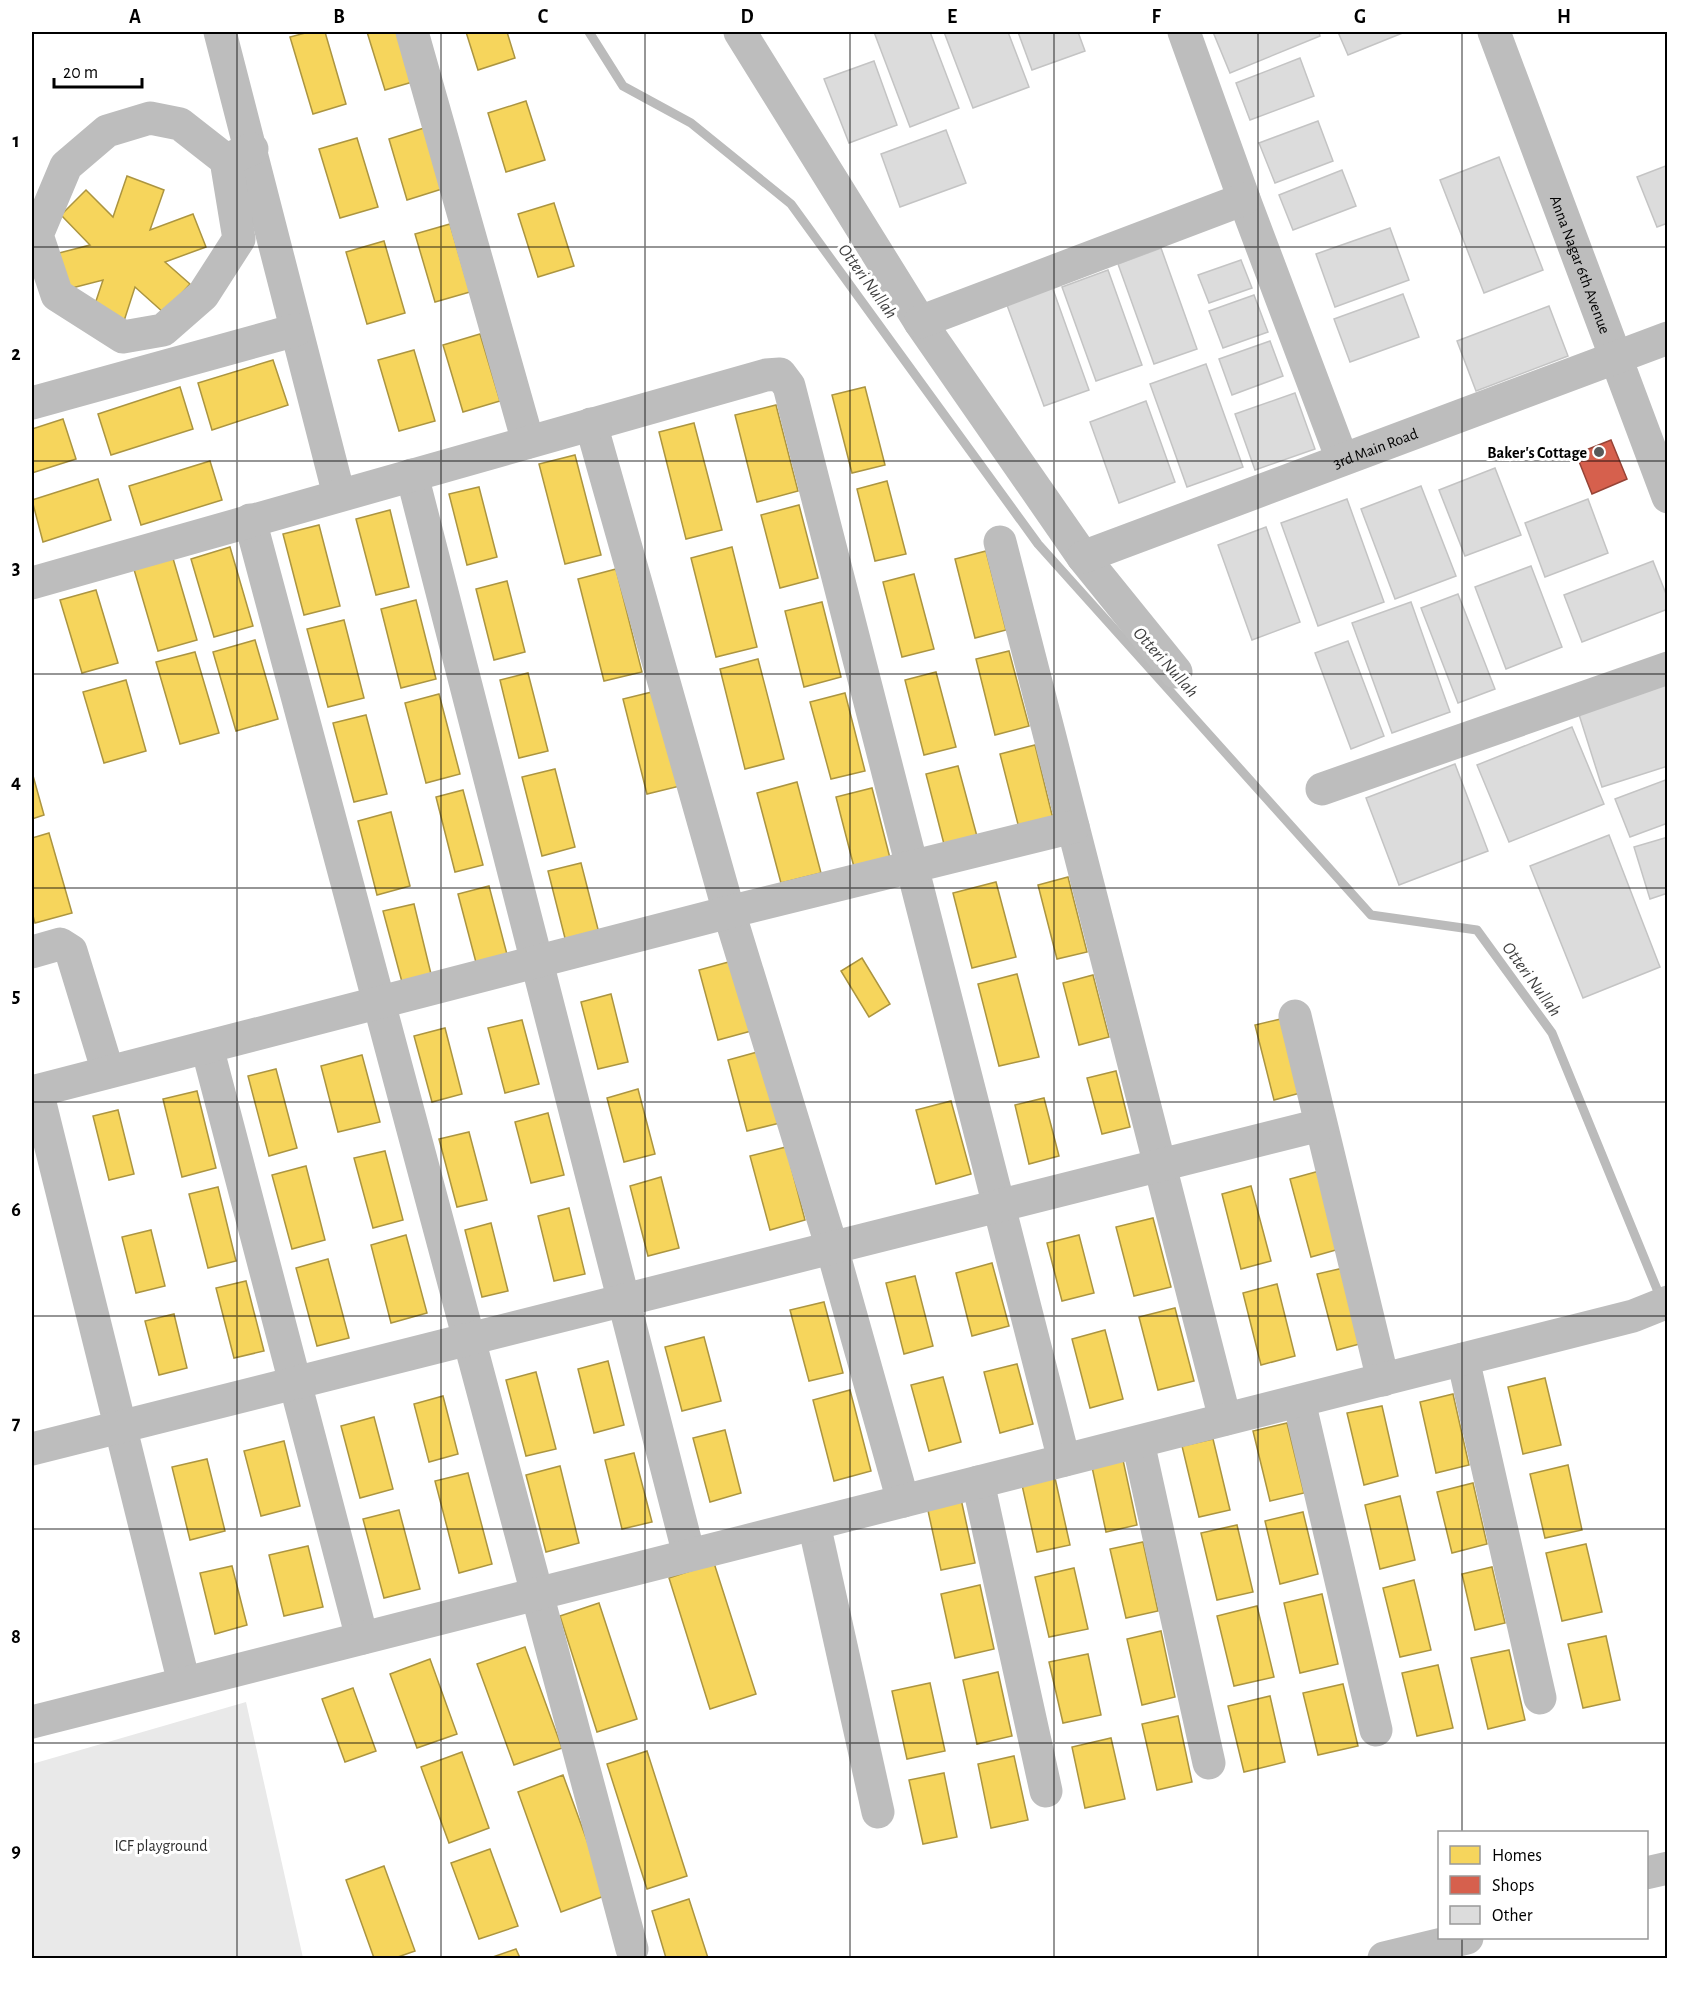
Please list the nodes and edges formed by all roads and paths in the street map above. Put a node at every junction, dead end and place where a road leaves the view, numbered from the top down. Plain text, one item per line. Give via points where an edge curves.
1 (220, 32) edge
2 (412, 32) edge
3 (740, 32) edge
4 (1184, 32) edge
5 (1494, 32) edge
6 (239, 154) junction
7 (1244, 199) junction
8 (920, 322) junction
9 (296, 330) junction
10 (1668, 338) edge
11 (1617, 356) junction
12 (32, 403) edge
13 (591, 424) junction
14 (528, 442) junction
15 (1342, 459) junction
16 (412, 475) junction
17 (339, 495) junction
18 (1668, 497) edge
19 (250, 520) junction
20 (1000, 542) dead end
21 (1083, 557) junction
22 (32, 583) edge
23 (1668, 668) edge
24 (1176, 672) dead end
25 (1322, 789) dead end
26 (1073, 827) junction
27 (912, 868) junction
28 (729, 912) junction
29 (32, 952) edge
30 (537, 963) junction
31 (380, 1003) junction
32 (1295, 1017) dead end
33 (207, 1047) junction
34 (108, 1072) junction
35 (34, 1091) edge
36 (1320, 1125) junction
37 (1160, 1166) junction
38 (999, 1206) junction
39 (832, 1248) junction
40 (624, 1300) junction
41 (1668, 1302) edge
42 (469, 1339) junction
43 (1463, 1359) junction
44 (1383, 1380) junction
45 (295, 1383) junction
46 (1299, 1401) junction
47 (1225, 1419) junction
48 (120, 1426) junction
49 (1138, 1442) junction
50 (32, 1449) edge
51 (1064, 1460) junction
52 (978, 1482) junction
53 (903, 1501) junction
54 (814, 1524) junction
55 (689, 1555) junction
56 (537, 1594) junction
57 (362, 1638) junction
58 (184, 1683) junction
59 (1540, 1698) dead end
60 (32, 1722) edge
61 (1376, 1730) dead end
62 (1209, 1763) dead end
63 (1046, 1791) dead end
64 (878, 1812) dead end
65 (1668, 1868) edge
66 (1648, 1873) edge
67 (1463, 1939) edge
68 (633, 1949) dead end
69 (1384, 1959) edge

1 - 6 street
2 - 14 street
3 - 8 street
4 - 7 street
5 - 11 street, Anna Nagar 6th Avenue
6 - 6 street via 239,239 203,296 163,330 123,337 57,295 37,235 66,166 107,131 150,118 180,124
6 - 9 street
7 - 8 street
7 - 15 street
8 - 21 street
9 - 12 street
9 - 17 street
10 - 11 street, 3rd Main Road
11 - 15 street, 3rd Main Road
11 - 18 street, Anna Nagar 6th Avenue
13 - 14 street
13 - 27 street via 780,374 792,398
13 - 28 street
14 - 16 street
15 - 21 street, 3rd Main Road
16 - 17 street
16 - 30 street
17 - 19 street
19 - 22 street
19 - 31 street
20 - 26 street
21 - 24 street
23 - 25 street
26 - 27 street
26 - 37 street
27 - 28 street
27 - 38 street
28 - 30 street
28 - 39 street
29 - 34 street via 60,944 71,951
30 - 31 street
30 - 40 street
31 - 33 street
31 - 42 street
32 - 36 street
33 - 34 street
33 - 45 street
34 - 35 street
35 - 48 street
36 - 37 street
36 - 44 street
37 - 38 street
37 - 47 street
38 - 39 street
38 - 51 street
39 - 40 street
39 - 53 street
40 - 42 street
40 - 55 street
41 - 43 street via 1633,1316
42 - 45 street
42 - 56 street
43 - 44 street
43 - 59 street
44 - 46 street
45 - 48 street
45 - 57 street
46 - 47 street
46 - 61 street
47 - 49 street
48 - 50 street
48 - 58 street
49 - 51 street
49 - 62 street
51 - 52 street
52 - 53 street
52 - 63 street
53 - 54 street
54 - 55 street
54 - 64 street
55 - 56 street
56 - 57 street
56 - 68 street
57 - 58 street
58 - 60 street
65 - 66 street
67 - 69 street

